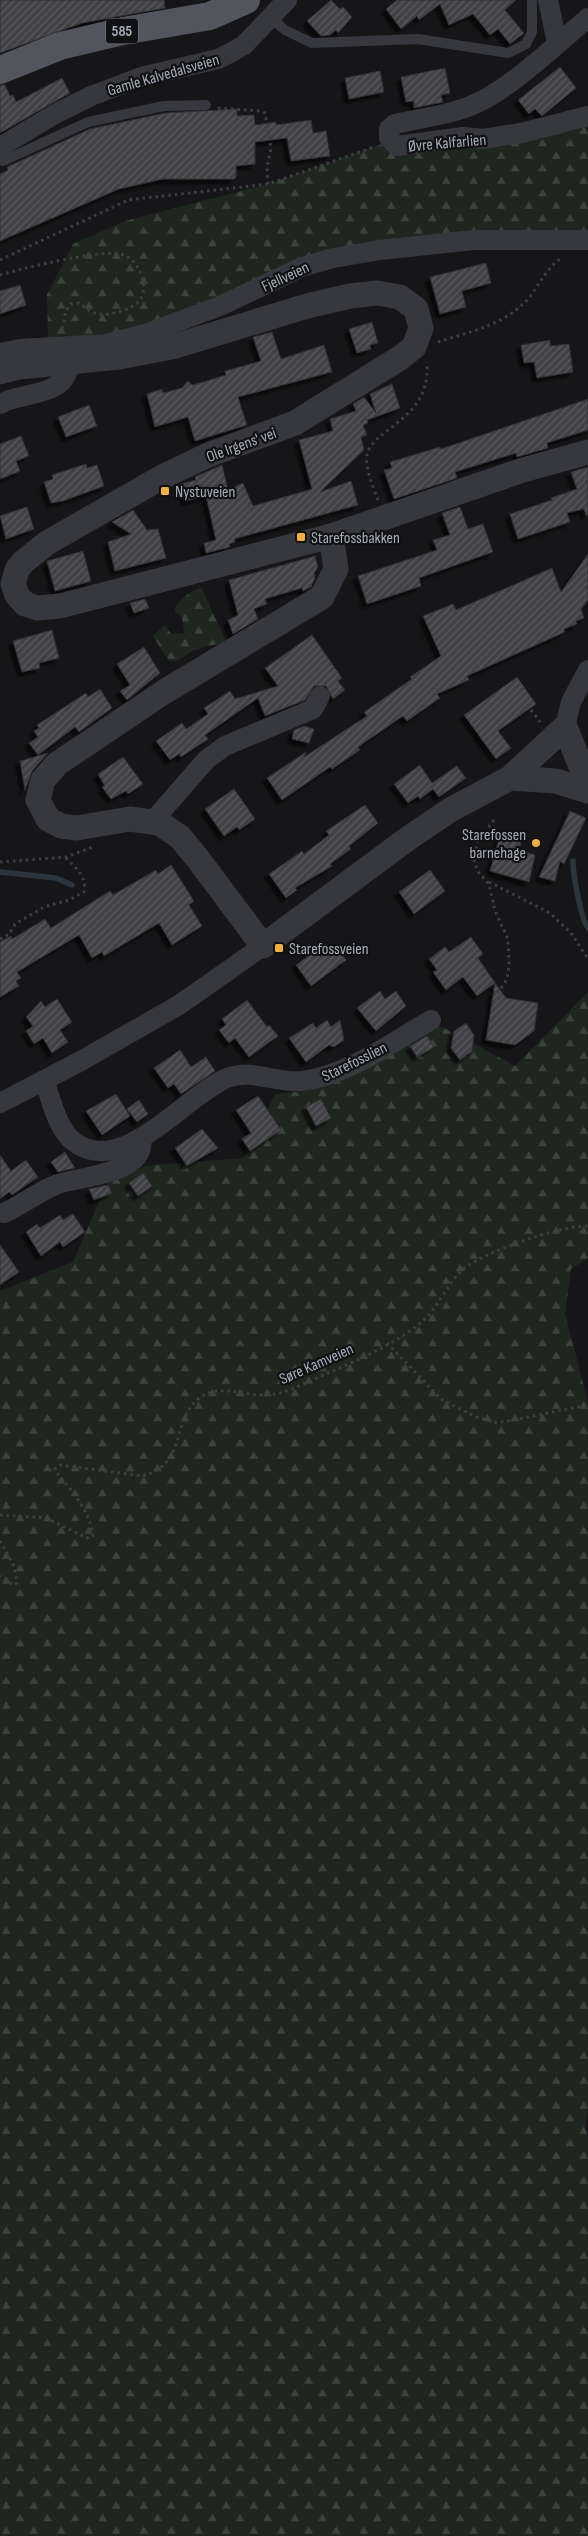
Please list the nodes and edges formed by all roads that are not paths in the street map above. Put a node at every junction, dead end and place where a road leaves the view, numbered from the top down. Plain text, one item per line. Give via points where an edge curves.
1 (246, 0) edge
2 (288, 0) edge
3 (532, 0) edge
4 (548, 0) edge
5 (271, 18) junction
6 (588, 18) edge
7 (557, 43) junction
8 (0, 70) edge
9 (206, 105) dead end
10 (588, 116) edge
11 (0, 147) edge
12 (0, 160) edge
13 (584, 240) edge
14 (0, 352) edge
15 (69, 362) junction
16 (0, 372) edge
17 (0, 404) edge
18 (588, 452) edge
19 (330, 536) junction
20 (7, 588) edge
21 (588, 670) edge
22 (320, 696) dead end
23 (565, 727) junction
24 (510, 778) junction
25 (588, 784) edge
26 (588, 791) edge
27 (152, 822) junction
28 (263, 946) junction
29 (431, 1020) dead end
30 (44, 1080) junction
31 (0, 1103) edge
32 (141, 1138) junction
33 (4, 1213) dead end

1 - 8 main road, 585 via 210,16 60,46
2 - 5 street, Gamle Kalvedalsveien
3 - 5 lane via 532,32 526,44 508,54 418,39 312,43 285,30
4 - 7 street
5 - 11 street, Gamle Kalvedalsveien via 244,45 230,53 141,77 91,96
6 - 7 street, Øvre Kalfarlien
7 - 10 street, Øvre Kalfarlien via 481,101 441,115 395,124 389,129 389,138 397,146 462,137 483,139 521,134
9 - 12 lane via 164,106 88,122
13 - 14 street, Fjellveien via 474,240 333,258 302,267 220,306 146,334 106,344
15 - 16 street, Ole Irgens' vei
15 - 17 street via 69,372 53,388
15 - 20 street, Ole Irgens' vei via 172,347 306,306 377,293 400,297 416,309 421,328 414,347 400,358 314,412 169,474 47,543 23,562
18 - 19 street, Ole Irgens' vei via 523,470
19 - 20 street, Ole Irgens' vei via 60,606 37,608 25,604
19 - 27 street via 336,569 322,597 164,692 57,764 42,780 38,800 48,819 61,826 77,828 130,819
21 - 23 street via 571,702
22 - 27 street via 313,709 225,746 207,759
23 - 24 street
23 - 25 street
24 - 26 street via 556,781
24 - 28 street via 410,836
27 - 28 street via 180,837
28 - 30 street via 179,1005
29 - 32 street, Starefosslien via 348,1067 317,1079 283,1081 252,1075 227,1078
30 - 31 street
30 - 32 street, Starefosslien via 61,1124 72,1141 90,1150 108,1152
32 - 33 street via 140,1154 126,1164 111,1172 58,1184

